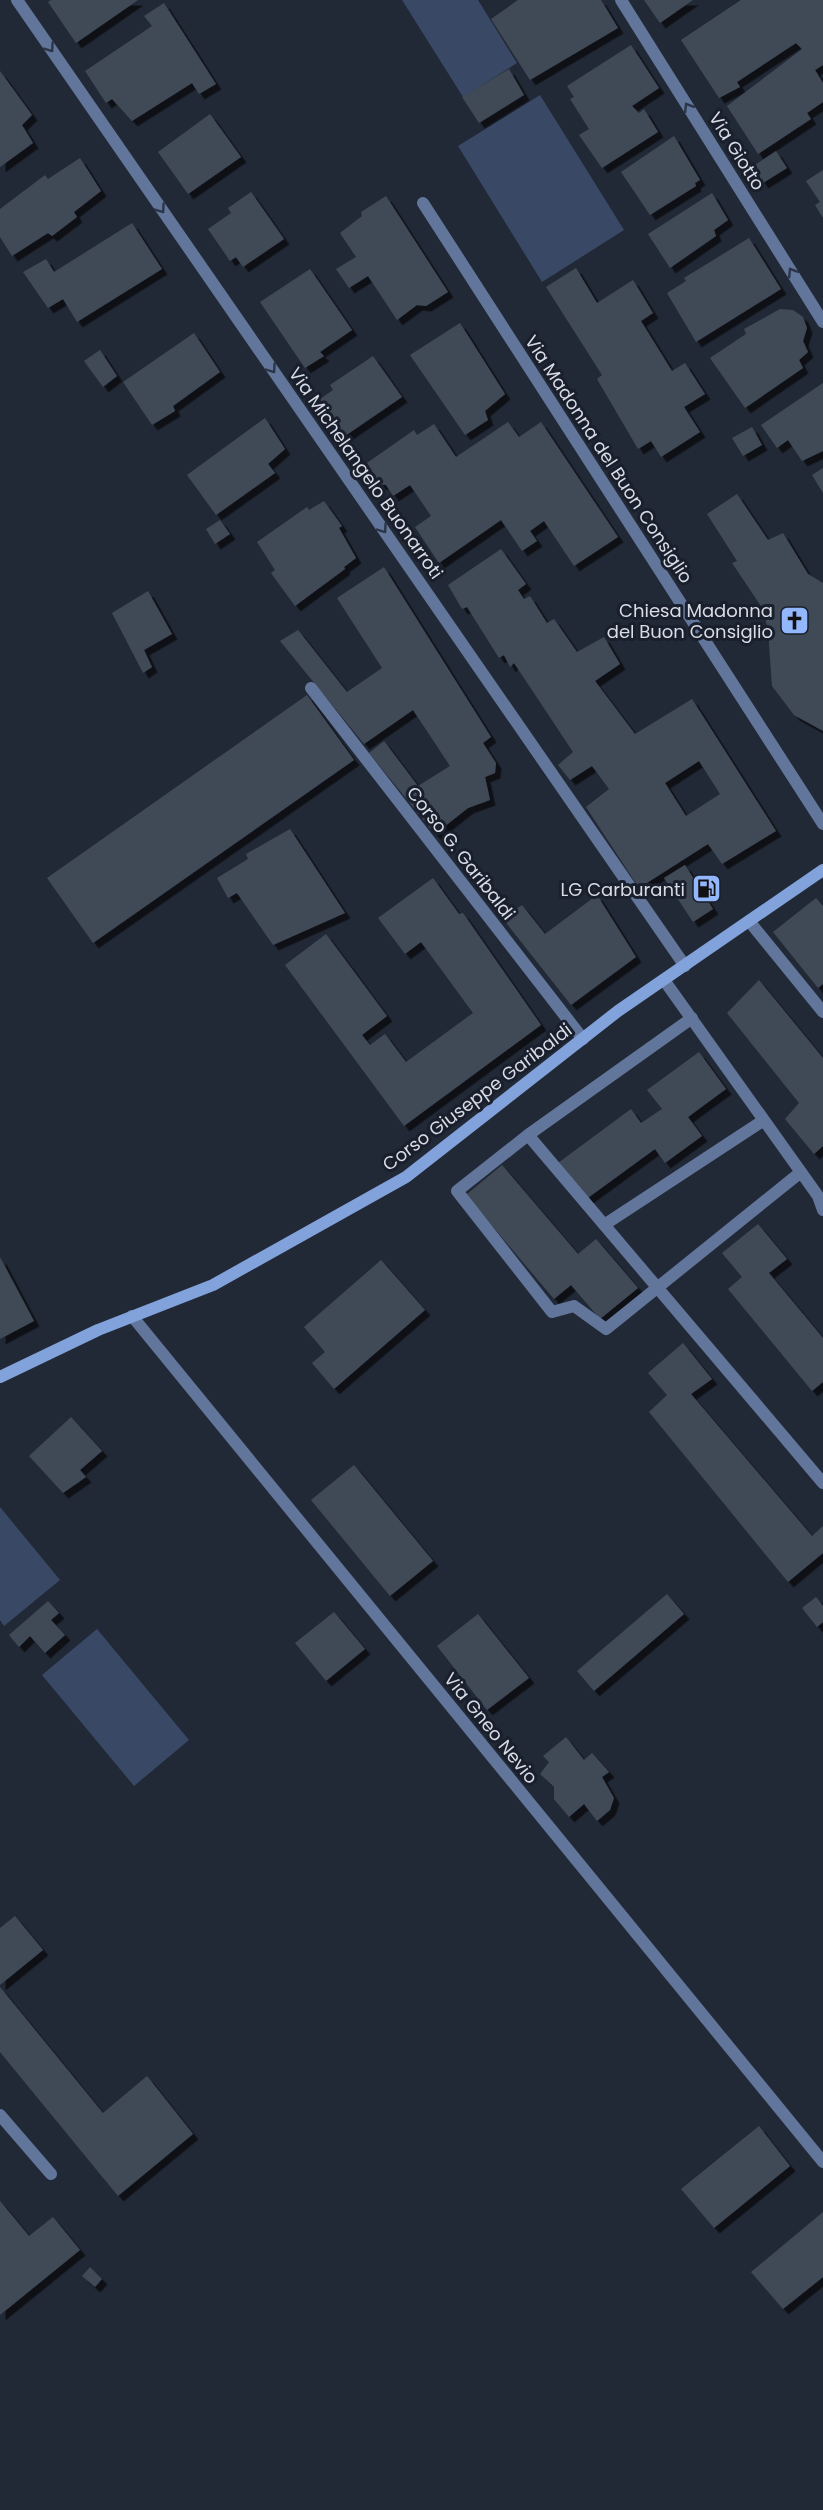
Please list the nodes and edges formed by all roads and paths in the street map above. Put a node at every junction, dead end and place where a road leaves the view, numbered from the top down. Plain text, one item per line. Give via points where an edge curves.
1 (17, 0) edge
2 (621, 0) edge
3 (423, 204) dead end
4 (823, 322) edge
5 (311, 688) dead end
6 (823, 824) edge
7 (823, 870) edge
8 (749, 921) junction
9 (685, 966) junction
10 (664, 980) junction
11 (823, 1012) edge
12 (692, 1018) junction
13 (583, 1039) junction
14 (764, 1120) junction
15 (528, 1135) junction
16 (801, 1172) junction
17 (823, 1210) edge
18 (604, 1224) junction
19 (658, 1288) junction
20 (132, 1316) junction
21 (0, 1377) edge
22 (823, 1483) edge
23 (0, 2115) edge
24 (823, 2162) edge
25 (51, 2174) dead end

1 -> 9 street, Via Michelangelo Buonarroti
4 -> 2 street, Via Giotto
3 - 6 street, Via Madonna del Buon Consiglio
5 - 13 street, Corso G. Garibaldi
7 - 8 street, Corso Giuseppe Garibaldi
8 - 9 street, Corso Giuseppe Garibaldi
8 - 11 street
9 - 10 street, Corso Giuseppe Garibaldi
10 - 12 street
10 - 13 street, Corso Giuseppe Garibaldi
12 - 14 street
12 - 15 street
13 - 20 street, Corso Giuseppe Garibaldi via 406,1177 213,1285
14 - 16 street
14 - 18 street
15 - 18 street
15 - 19 street via 457,1191 552,1312 574,1306 606,1329
16 - 17 street
16 - 19 street
18 - 19 street
19 - 22 street
20 - 21 street, Corso Giuseppe Garibaldi
20 - 24 street, Via Gneo Nevio
23 - 25 street

